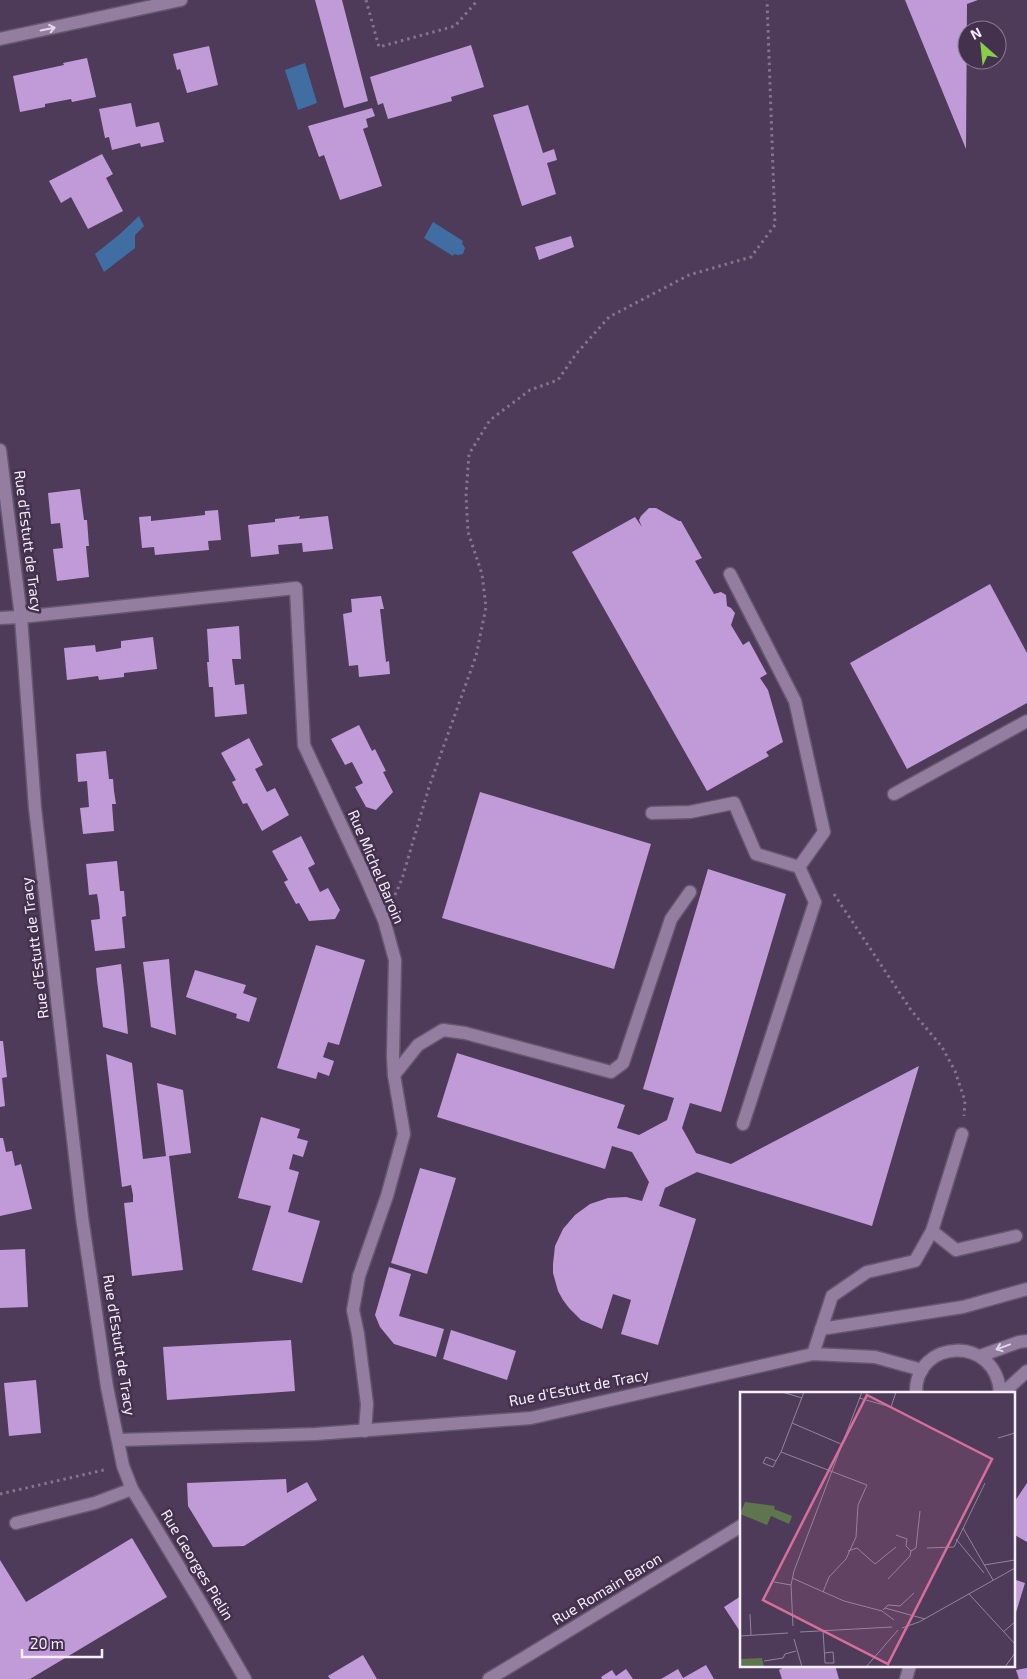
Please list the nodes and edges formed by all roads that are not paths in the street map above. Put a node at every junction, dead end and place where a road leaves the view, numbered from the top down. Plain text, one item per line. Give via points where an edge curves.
1 (180, 0) edge
2 (0, 39) edge
3 (0, 450) edge
4 (730, 574) dead end
5 (21, 617) junction
6 (0, 618) edge
7 (1027, 721) edge
8 (894, 794) dead end
9 (652, 814) dead end
10 (800, 867) junction
11 (690, 892) dead end
12 (394, 1075) junction
13 (743, 1124) dead end
14 (962, 1134) road end
15 (932, 1231) junction
16 (1016, 1236) dead end
17 (1027, 1289) edge
18 (821, 1330) junction
19 (1027, 1341) edge
20 (813, 1354) junction
21 (980, 1356) junction
22 (922, 1370) junction
23 (1027, 1371) edge
24 (916, 1392) edge
25 (1002, 1392) edge
26 (1003, 1392) edge
27 (365, 1431) junction
28 (118, 1440) junction
29 (123, 1466) joint
30 (132, 1489) junction
31 (16, 1523) dead end
32 (740, 1527) edge
33 (910, 1666) edge
34 (245, 1679) edge
35 (490, 1679) edge
36 (906, 1679) edge

2 -> 1 street
3 - 5 street, Rue d'Estutt de Tracy
4 - 10 street via 794,701 824,832
5 - 6 street
5 - 12 street, Rue Michel Baroin via 296,588 304,745 384,920 395,960
5 - 28 street, Rue d'Estutt de Tracy via 35,808 82,1217
7 - 8 street
9 - 10 street via 690,812 734,803 756,854
10 - 13 street via 815,902
11 - 12 street via 672,919 623,1063 611,1072 443,1030 418,1045
12 - 27 street, Rue Michel Baroin via 404,1134 387,1196 359,1276 353,1310 367,1404
14 - 15 street
15 - 16 street via 956,1250
15 - 18 street via 915,1261 867,1272 832,1296
17 - 18 street via 963,1307
18 - 20 street
19 -> 21 street
20 - 22 street, Rue d'Estutt de Tracy via 875,1357
20 - 27 street, Rue d'Estutt de Tracy via 531,1418
21 - 22 street via 968,1351 942,1353
21 - 25 street via 996,1373
22 - 24 street
23 - 26 street
27 - 28 street, Rue d'Estutt de Tracy
28 - 29 street, Rue d'Estutt de Tracy
29 - 30 street, Rue Georges Pielin
30 - 31 street via 95,1503
30 - 34 street, Rue Georges Pielin
32 - 35 street, Rue Romain Baron
33 - 36 street

